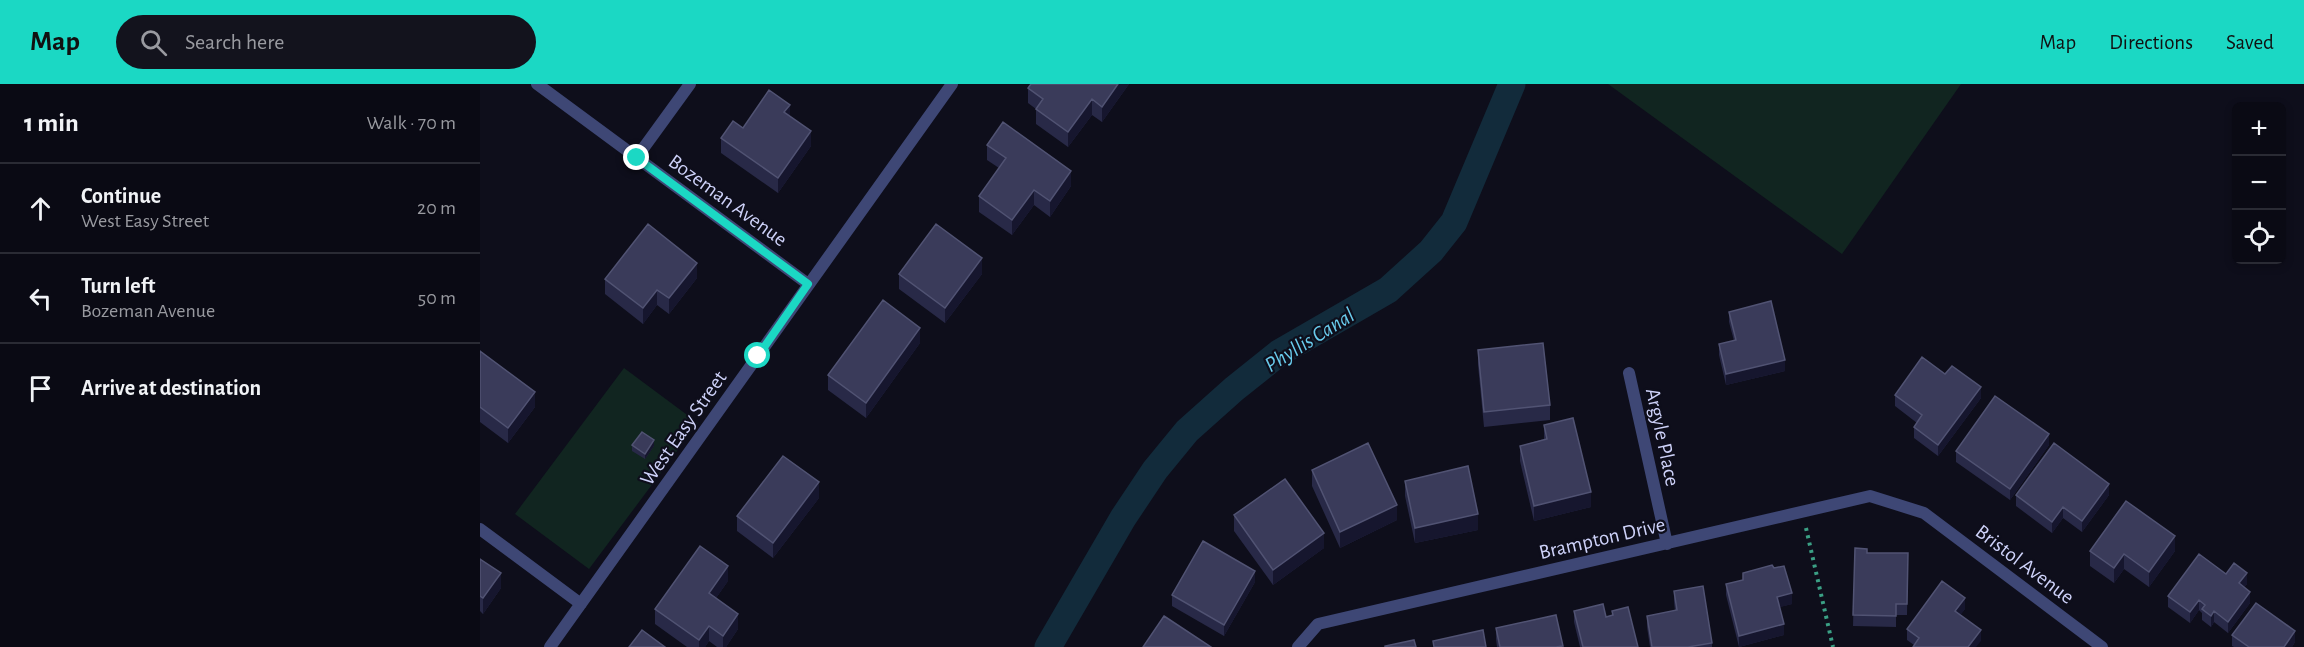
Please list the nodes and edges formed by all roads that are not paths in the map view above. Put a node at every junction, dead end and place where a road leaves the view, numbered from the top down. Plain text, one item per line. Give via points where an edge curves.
1 (537, 84) edge
2 (690, 84) edge
3 (952, 84) edge
4 (637, 158) junction
5 (808, 284) junction
6 (1629, 373) dead end
7 (1924, 513) joint
8 (480, 530) edge
9 (1666, 543) junction
10 (581, 604) junction
11 (550, 647) edge
12 (1298, 647) edge
13 (2102, 647) edge

1 - 4 street, Bozeman Avenue
2 - 4 street
3 - 5 street, West Easy Street
4 - 5 street, Bozeman Avenue
5 - 10 street, West Easy Street
6 - 9 street, Argyle Place
7 - 9 street, Brampton Drive via 1870,496
7 - 13 street, Bristol Avenue
8 - 10 street
9 - 12 street, Brampton Drive via 1318,624
10 - 11 street, West Easy Street

